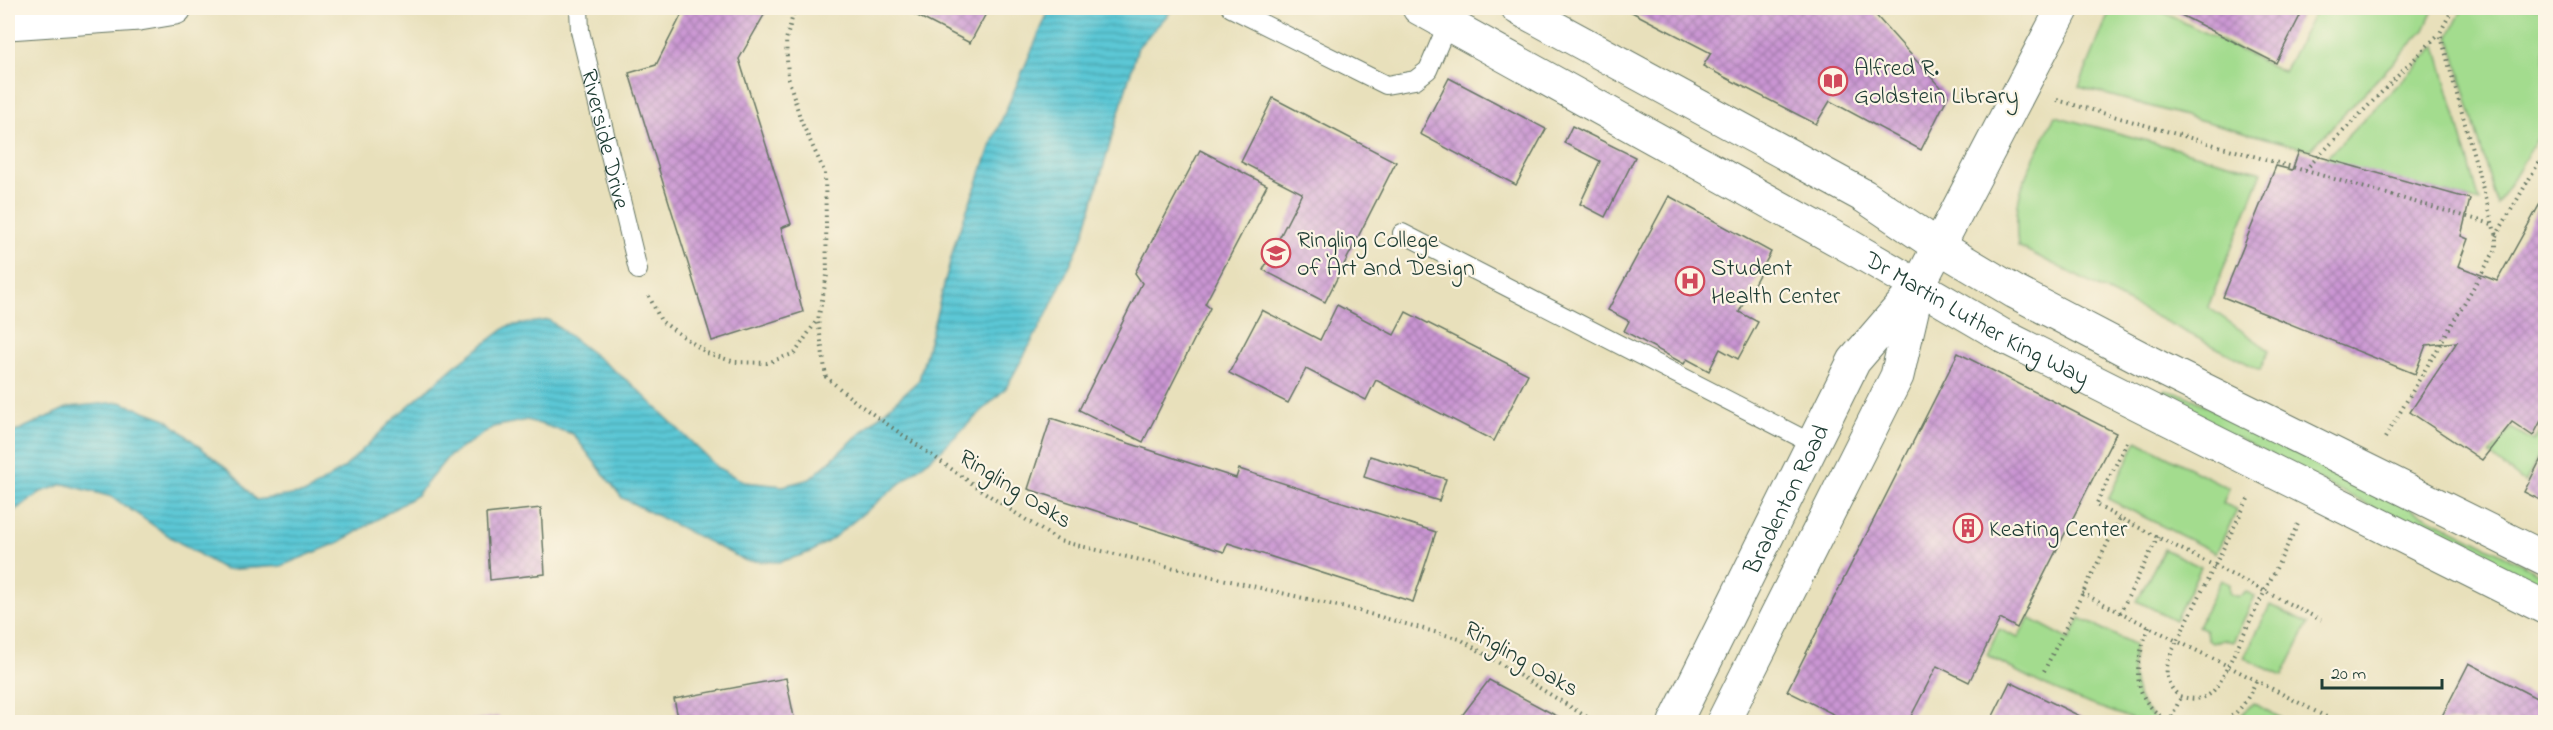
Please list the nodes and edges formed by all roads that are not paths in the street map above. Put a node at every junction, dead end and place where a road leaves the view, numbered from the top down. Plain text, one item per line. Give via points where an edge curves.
1 (175, 8) edge
2 (579, 8) edge
3 (1231, 8) edge
4 (1419, 8) edge
5 (1518, 8) edge
6 (2063, 8) edge
7 (8, 23) edge
8 (1448, 23) junction
9 (1402, 233) dead end
10 (1938, 246) junction
11 (638, 270) road end
12 (1917, 288) junction
13 (1813, 444) junction
14 (2546, 559) edge
15 (2546, 608) edge
16 (1675, 723) edge
17 (1723, 723) edge

1 - 7 street
2 - 11 lane, Riverside Drive via 580,31
3 - 8 lane via 1386,85 1415,80 1428,70
4 - 8 street, Dr Martin Luther King Way
5 - 10 street, Dr Martin Luther King Way via 1864,196
6 - 10 street, Bradenton Road
8 - 12 street, Dr Martin Luther King Way via 1851,247
9 - 13 lane
10 - 12 street, Bradenton Road
10 - 14 street, Dr Martin Luther King Way via 2015,292 2164,370
12 - 13 street, Bradenton Road via 1854,361
12 - 15 street, Dr Martin Luther King Way via 2005,337
12 - 17 street, Bradenton Road via 1896,376
13 - 16 street, Bradenton Road

